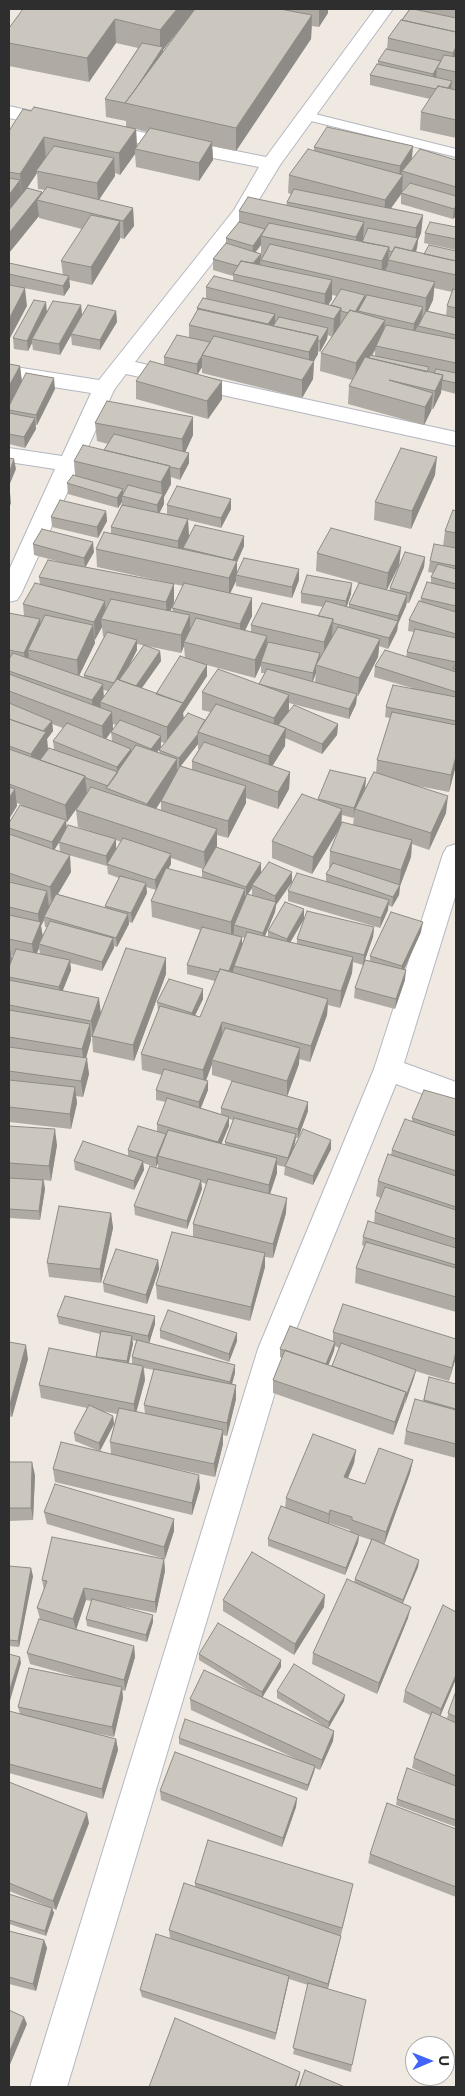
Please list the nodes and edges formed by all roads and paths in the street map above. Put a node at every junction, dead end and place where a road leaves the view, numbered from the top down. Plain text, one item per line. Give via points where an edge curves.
1 (384, 9) edge
2 (9, 112) edge
3 (307, 116) junction
4 (456, 153) edge
5 (271, 164) junction
6 (121, 366) junction
7 (9, 373) edge
8 (104, 388) junction
9 (456, 439) edge
10 (9, 455) edge
11 (69, 464) junction
12 (9, 594) edge
13 (456, 854) edge
14 (388, 1069) junction
15 (456, 1094) edge
16 (48, 2087) edge

1 - 3 street
2 - 5 street
3 - 4 lane
3 - 5 street
5 - 6 street via 242,212
6 - 8 street
6 - 9 street
7 - 8 street
8 - 11 street
10 - 11 street
11 - 12 street
13 - 14 street
14 - 15 street
14 - 16 street via 273,1349

